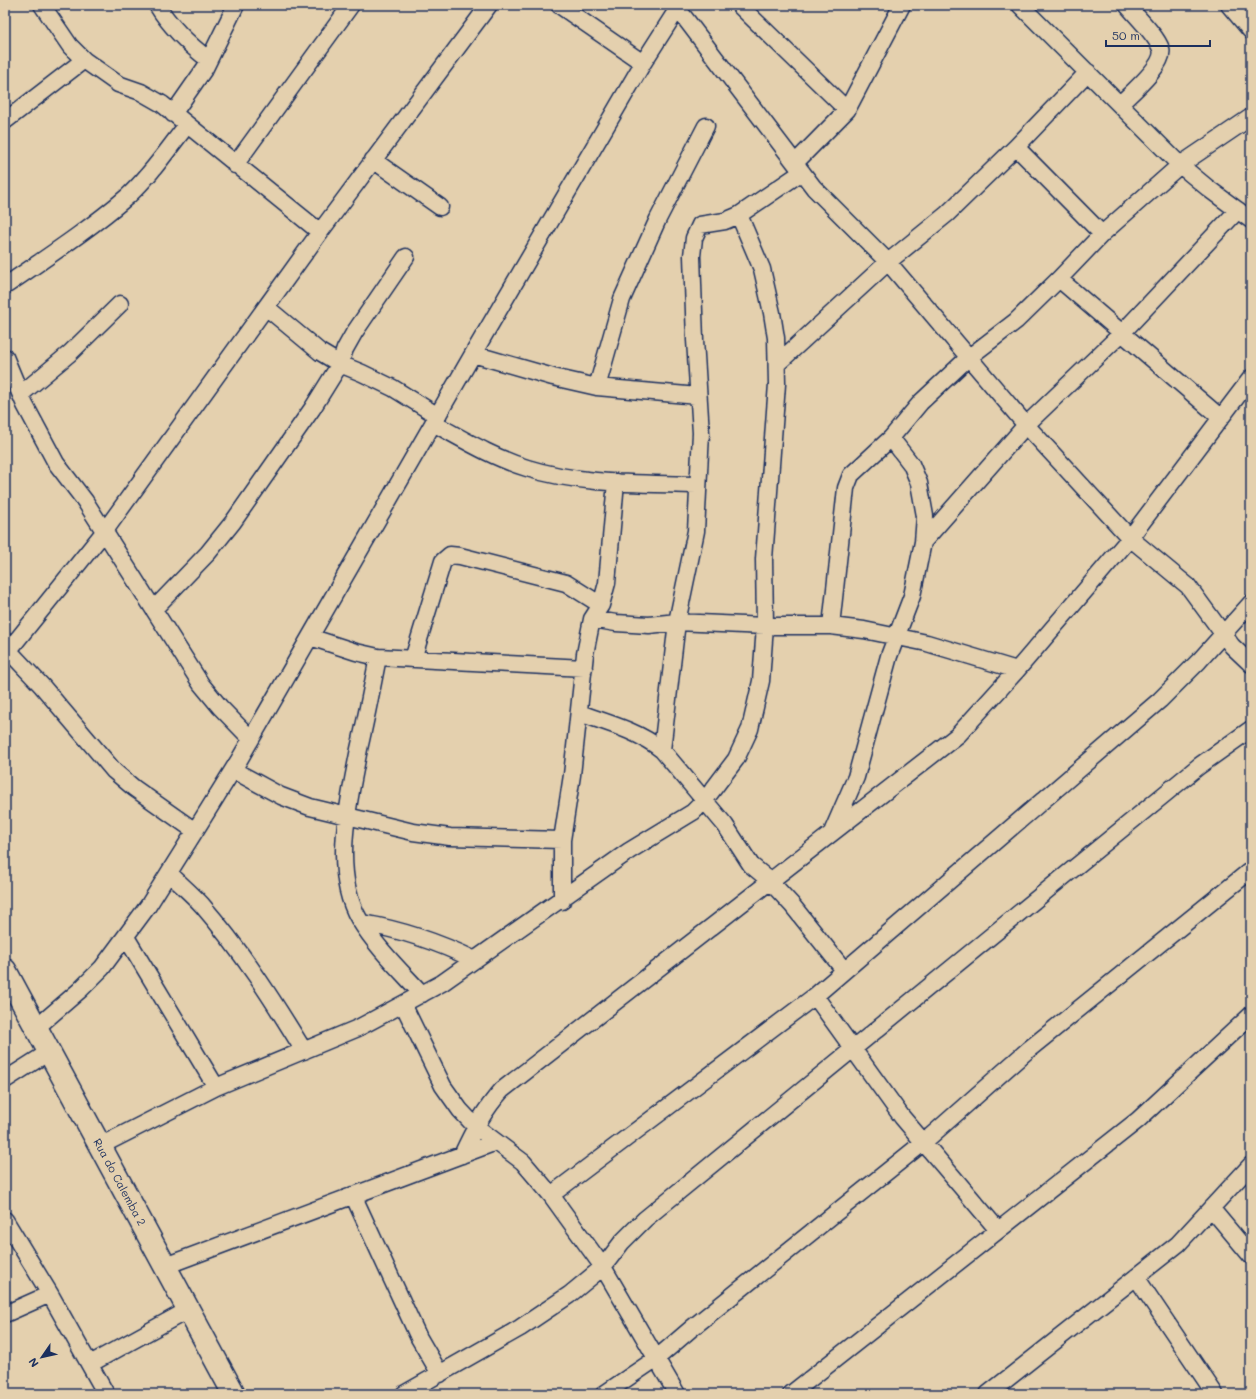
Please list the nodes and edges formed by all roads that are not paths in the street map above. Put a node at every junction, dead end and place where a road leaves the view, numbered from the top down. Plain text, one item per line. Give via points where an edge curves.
1 (42, 5) edge
2 (157, 5) edge
3 (236, 5) edge
4 (350, 5) edge
5 (489, 5) edge
6 (558, 5) edge
7 (739, 5) edge
8 (902, 5) edge
9 (1020, 5) edge
10 (1127, 5) edge
11 (1229, 5) edge
12 (679, 7) edge
13 (1251, 31) edge
14 (84, 60) junction
15 (209, 60) junction
16 (643, 63) junction
17 (1088, 72) junction
18 (1120, 104) junction
19 (847, 110) junction
20 (173, 114) junction
21 (1251, 117) edge
22 (5, 121) edge
23 (187, 125) junction
24 (706, 126) dead end
25 (1016, 147) junction
26 (373, 160) junction
27 (235, 165) junction
28 (1180, 165) junction
29 (799, 168) junction
30 (440, 207) dead end
31 (1238, 210) junction
32 (739, 215) junction
33 (1251, 220) edge
34 (320, 232) junction
35 (1102, 234) junction
36 (406, 257) dead end
37 (888, 262) junction
38 (1059, 279) junction
39 (5, 286) edge
40 (120, 304) dead end
41 (266, 307) junction
42 (1122, 333) junction
43 (473, 354) junction
44 (5, 358) edge
45 (968, 358) junction
46 (340, 364) junction
47 (777, 364) junction
48 (1251, 378) edge
49 (596, 387) junction
50 (21, 394) junction
51 (698, 396) junction
52 (1221, 418) junction
53 (435, 420) junction
54 (1026, 425) junction
55 (891, 438) junction
56 (616, 482) junction
57 (697, 485) junction
58 (104, 532) junction
59 (1130, 538) junction
60 (923, 542) junction
61 (1251, 603) edge
62 (601, 605) junction
63 (154, 609) junction
64 (592, 619) junction
65 (677, 622) junction
66 (765, 626) junction
67 (830, 626) junction
68 (1223, 634) junction
69 (310, 637) junction
70 (896, 637) junction
71 (7, 653) edge
72 (378, 657) junction
73 (413, 659) junction
74 (1251, 664) edge
75 (584, 668) junction
76 (1017, 670) junction
77 (579, 713) junction
78 (1251, 729) edge
79 (251, 739) junction
80 (662, 750) junction
81 (233, 770) junction
82 (705, 800) junction
83 (346, 817) junction
84 (195, 831) junction
85 (833, 831) junction
86 (562, 840) junction
87 (1251, 870) edge
88 (169, 873) junction
89 (769, 880) junction
90 (562, 900) junction
91 (362, 924) junction
92 (126, 937) junction
93 (475, 960) junction
94 (5, 970) edge
95 (844, 970) junction
96 (422, 994) junction
97 (815, 996) junction
98 (403, 1004) junction
99 (1251, 1015) edge
100 (36, 1028) junction
101 (853, 1048) junction
102 (304, 1051) junction
103 (49, 1052) junction
104 (5, 1080) edge
105 (216, 1087) junction
106 (475, 1126) junction
107 (496, 1142) junction
108 (924, 1142) junction
109 (100, 1146) junction
110 (462, 1155) junction
111 (1251, 1165) edge
112 (353, 1195) junction
113 (551, 1195) junction
114 (1211, 1208) junction
115 (5, 1220) edge
116 (998, 1230) junction
117 (1251, 1256) edge
118 (164, 1266) junction
119 (603, 1267) junction
120 (1136, 1277) junction
121 (50, 1294) junction
122 (188, 1310) junction
123 (5, 1314) edge
124 (657, 1358) junction
125 (90, 1364) junction
126 (440, 1374) junction
127 (410, 1393) edge
128 (106, 1394) edge
129 (234, 1394) edge
130 (604, 1394) edge
131 (676, 1394) edge
132 (791, 1394) edge
133 (988, 1394) edge
134 (1215, 1394) edge

1 - 14 street via 70,46
2 - 15 street via 187,44
3 - 15 street
4 - 27 street
5 - 26 street
6 - 16 street
7 - 19 street
8 - 19 street
9 - 17 street
10 - 18 street via 1159,45 1162,56 1158,65
11 - 13 street
12 - 16 street
12 - 29 street
14 - 20 street via 118,84 141,92 162,104
14 - 22 street
15 - 20 street
16 - 43 street
17 - 18 street
17 - 25 street
18 - 28 street
19 - 29 street
20 - 23 street
21 - 28 street
23 - 27 street
23 - 39 street via 146,178 129,195 99,220
24 - 49 street via 658,219 622,299
25 - 35 street
25 - 37 street via 947,214
26 - 30 street
26 - 34 street
27 - 34 street
28 - 31 street
28 - 35 street
29 - 32 street
29 - 37 street via 814,188
31 - 33 street
31 - 42 street
32 - 47 street via 762,269 772,313
32 - 51 street via 725,221 700,225 694,238 692,264
34 - 41 street
35 - 38 street
36 - 46 street via 354,334
37 - 45 street
37 - 47 street
38 - 42 street
38 - 45 street via 1016,321
40 - 50 street via 70,353
41 - 46 street via 320,352
41 - 58 street
42 - 52 street
42 - 54 street
43 - 49 street
43 - 53 street
44 - 50 street
45 - 54 street
45 - 55 street via 921,402
46 - 53 street via 393,388
46 - 63 street via 312,409 233,522 208,553
47 - 66 street via 764,560
48 - 52 street
49 - 51 street
50 - 58 street via 56,463 85,501
51 - 57 street via 701,433
52 - 59 street
53 - 56 street via 500,459 554,475
53 - 69 street
54 - 59 street
54 - 60 street
55 - 60 street via 911,464 918,483 925,516
55 - 67 street via 853,472 848,480
56 - 57 street
56 - 62 street via 607,583
57 - 65 street via 696,531
58 - 63 street
58 - 71 street
59 - 68 street via 1188,586
59 - 76 street
60 - 70 street via 912,596
61 - 68 street
62 - 64 street
62 - 73 street via 566,583 450,555 443,561
63 - 79 street via 201,684
64 - 65 street via 649,625
64 - 75 street
65 - 66 street
65 - 80 street
66 - 67 street
66 - 82 street via 761,681 750,729 736,759
67 - 70 street
68 - 74 street
68 - 95 street via 1160,700
69 - 72 street
69 - 79 street
70 - 76 street via 927,643
70 - 85 street via 856,777
71 - 84 street via 42,686 114,771
72 - 73 street
72 - 83 street
73 - 75 street
75 - 77 street
76 - 85 street via 958,735
77 - 80 street via 634,732
77 - 86 street
78 - 101 street via 1199,766
79 - 81 street
80 - 82 street
81 - 83 street via 281,796
81 - 84 street
82 - 89 street via 751,865
82 - 90 street via 693,812 630,851
83 - 86 street via 413,832 450,837
83 - 91 street via 344,863 347,884
84 - 88 street
85 - 89 street
86 - 90 street
87 - 108 street via 1028,1050
88 - 92 street
88 - 102 street via 201,904 226,934
89 - 95 street
89 - 106 street via 502,1090
90 - 93 street
91 - 93 street via 394,928 444,945
91 - 96 street
92 - 100 street via 102,968
92 - 105 street
93 - 96 street
94 - 100 main road, Rua do Calemba 2
95 - 97 street
96 - 98 street
97 - 101 street
97 - 113 street
98 - 102 street via 358,1028
98 - 106 street via 443,1086
99 - 116 street via 1138,1120
100 - 103 main road, Rua do Calemba 2
101 - 108 street via 902,1117
101 - 119 street via 645,1218
102 - 105 street
103 - 104 street
103 - 109 main road, Rua do Calemba 2
105 - 109 street
106 - 107 street
106 - 110 street
107 - 110 street
107 - 113 street via 523,1162
108 - 116 street
108 - 124 street
109 - 118 main road, Rua do Calemba 2
110 - 112 street
111 - 114 street
112 - 118 street
112 - 126 street via 419,1338
113 - 119 street
114 - 117 street
114 - 120 street via 1178,1244
115 - 121 street
116 - 132 street
118 - 122 main road, Rua do Calemba 2
119 - 124 street
119 - 126 street via 569,1295 520,1328
120 - 133 street
120 - 134 street
121 - 123 street
121 - 125 street
122 - 125 street
122 - 129 main road, Rua do Calemba 2
124 - 130 street
124 - 131 street
125 - 128 street
126 - 127 street

